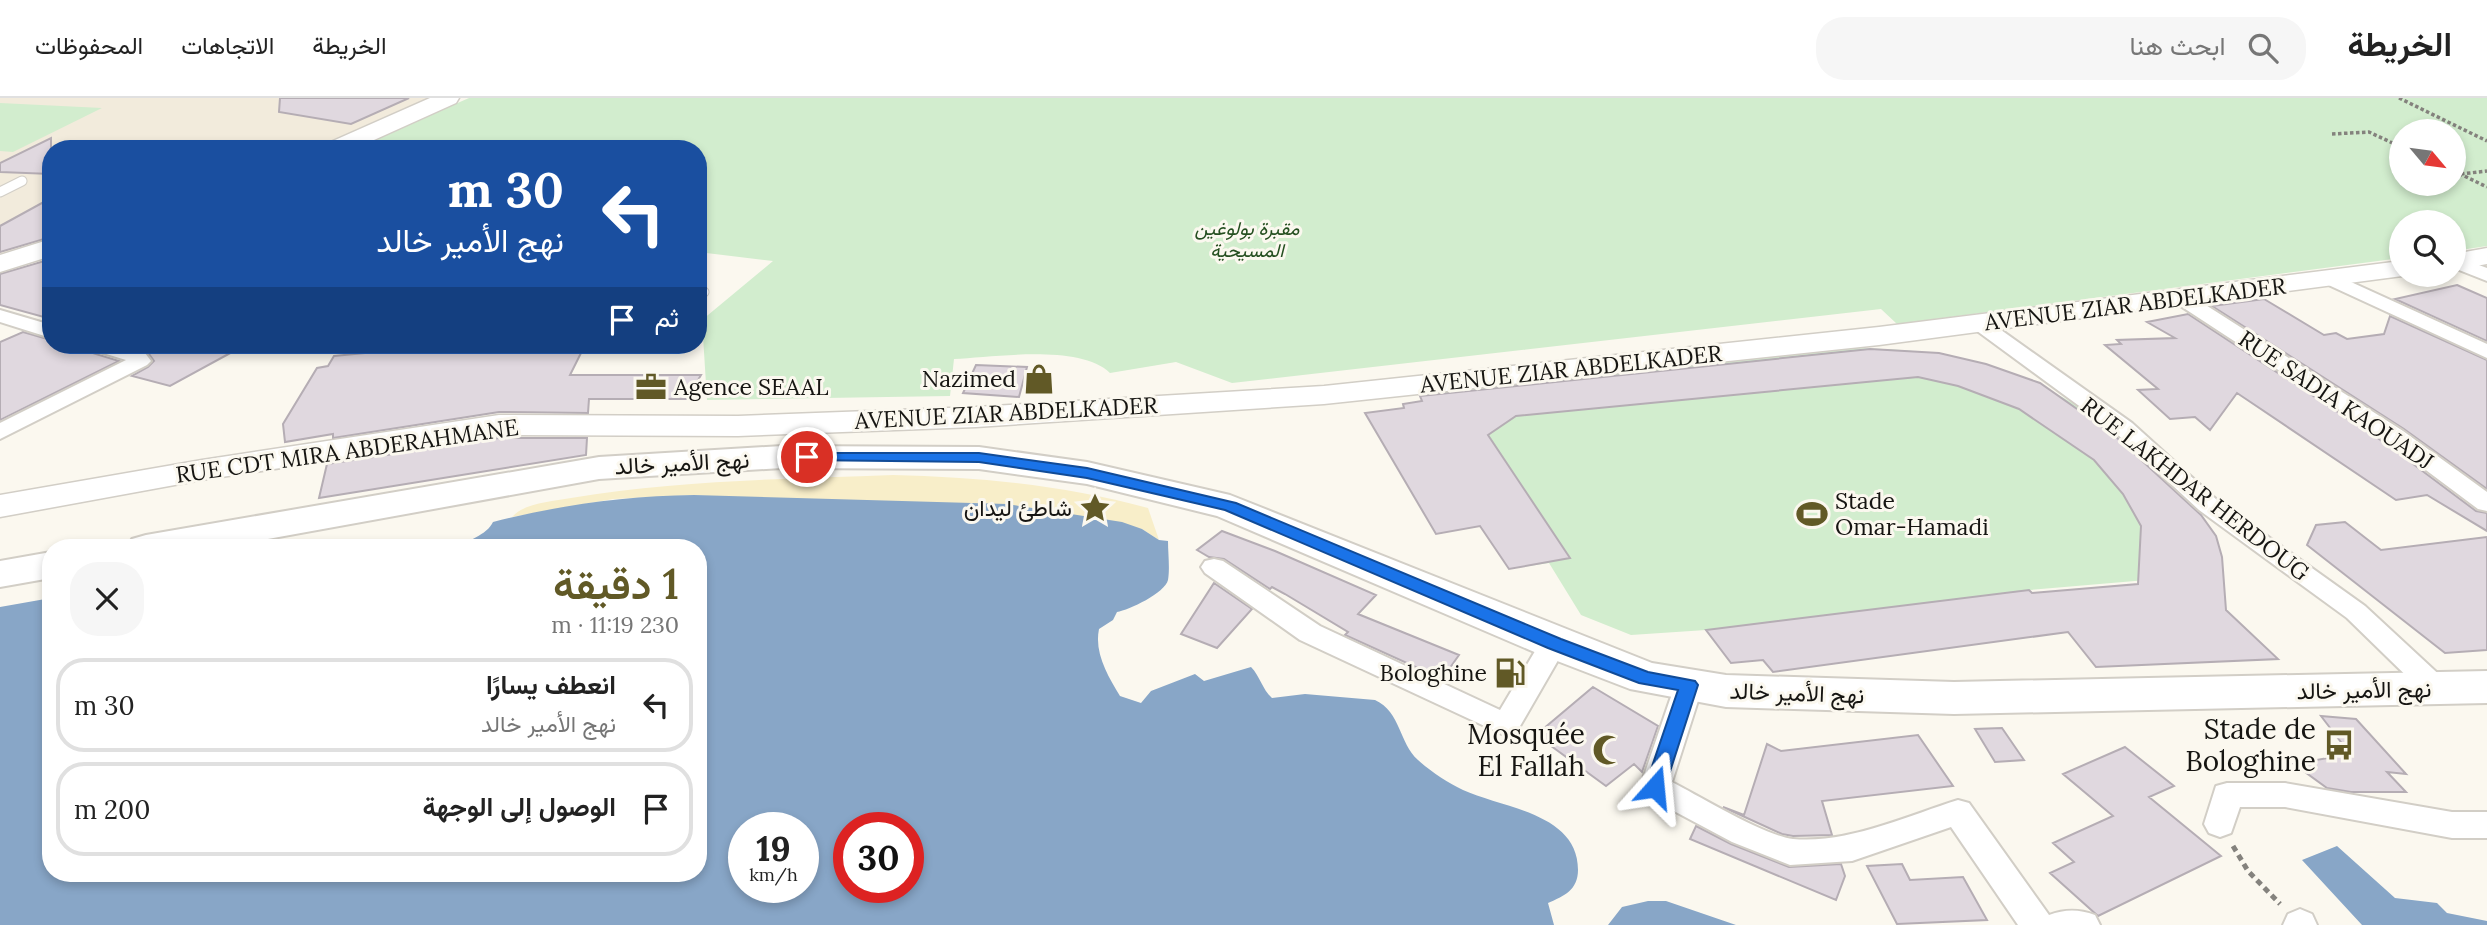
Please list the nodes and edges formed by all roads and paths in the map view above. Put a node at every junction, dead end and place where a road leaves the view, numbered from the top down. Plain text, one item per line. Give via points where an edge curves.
1 (448, 98) edge
2 (2399, 98) edge
3 (2332, 134) dead end
4 (354, 140) edge
5 (2389, 141) edge
6 (2487, 141) edge
7 (2487, 172) edge
8 (2466, 174) edge
9 (2466, 177) edge
10 (22, 181) dead end
11 (2487, 186) edge
12 (0, 192) edge
13 (42, 250) edge
14 (2487, 256) edge
15 (2466, 260) edge
16 (0, 264) edge
17 (2466, 267) edge
18 (2389, 270) edge
19 (2487, 275) edge
20 (2329, 278) junction
21 (2183, 299) junction
22 (0, 316) edge
23 (1980, 324) junction
24 (26, 326) junction
25 (42, 330) edge
26 (0, 338) edge
27 (2487, 352) edge
28 (128, 354) edge
29 (738, 426) joint
30 (0, 432) edge
31 (2487, 504) edge
32 (0, 506) edge
33 (197, 539) edge
34 (42, 567) edge
35 (1214, 567) dead end
36 (0, 574) edge
37 (1554, 643) junction
38 (1689, 685) junction
39 (2487, 687) edge
40 (2436, 688) junction
41 (2220, 824) joint
42 (2487, 825) edge
43 (2037, 925) edge
44 (2061, 925) edge
45 (2083, 925) edge
46 (2300, 925) edge

1 - 4 main road
2 - 6 path
3 - 5 path via 2369,132
7 - 8 path
9 - 11 path
10 - 12 lane
13 - 16 main road
14 - 15 main road
17 - 19 street
18 - 20 main road, AVENUE ZIAR ABDELKADER
20 - 21 main road, AVENUE ZIAR ABDELKADER
20 - 27 street
21 - 23 main road, AVENUE ZIAR ABDELKADER
21 - 31 street, RUE SADIA KAOUADJ via 2395,436
22 - 24 street
23 - 29 main road, AVENUE ZIAR ABDELKADER via 1324,395 976,417
23 - 40 street, RUE LAKHDAR HERDOUG via 2124,428 2208,505 2356,612
24 - 25 street
24 - 26 street
28 - 30 street via 141,361
29 - 32 main road, RUE CDT MIRA ABDERAHMANE via 499,425
33 - 37 main road, نهج الأمير خالد via 599,468 782,457 979,458 1087,473 1230,507
34 - 36 main road
35 - 37 street via 1310,633 1506,724
37 - 38 main road, نهج الأمير خالد via 1646,678
38 - 40 main road, نهج الأمير خالد via 1726,691 1954,698
38 - 43 street via 1655,787 1743,834 1790,852 1852,848 1958,812
39 - 40 main road, نهج الأمير خالد
41 - 42 street via 2227,795 2285,795 2452,825
41 - 46 path via 2248,871
44 - 45 street

